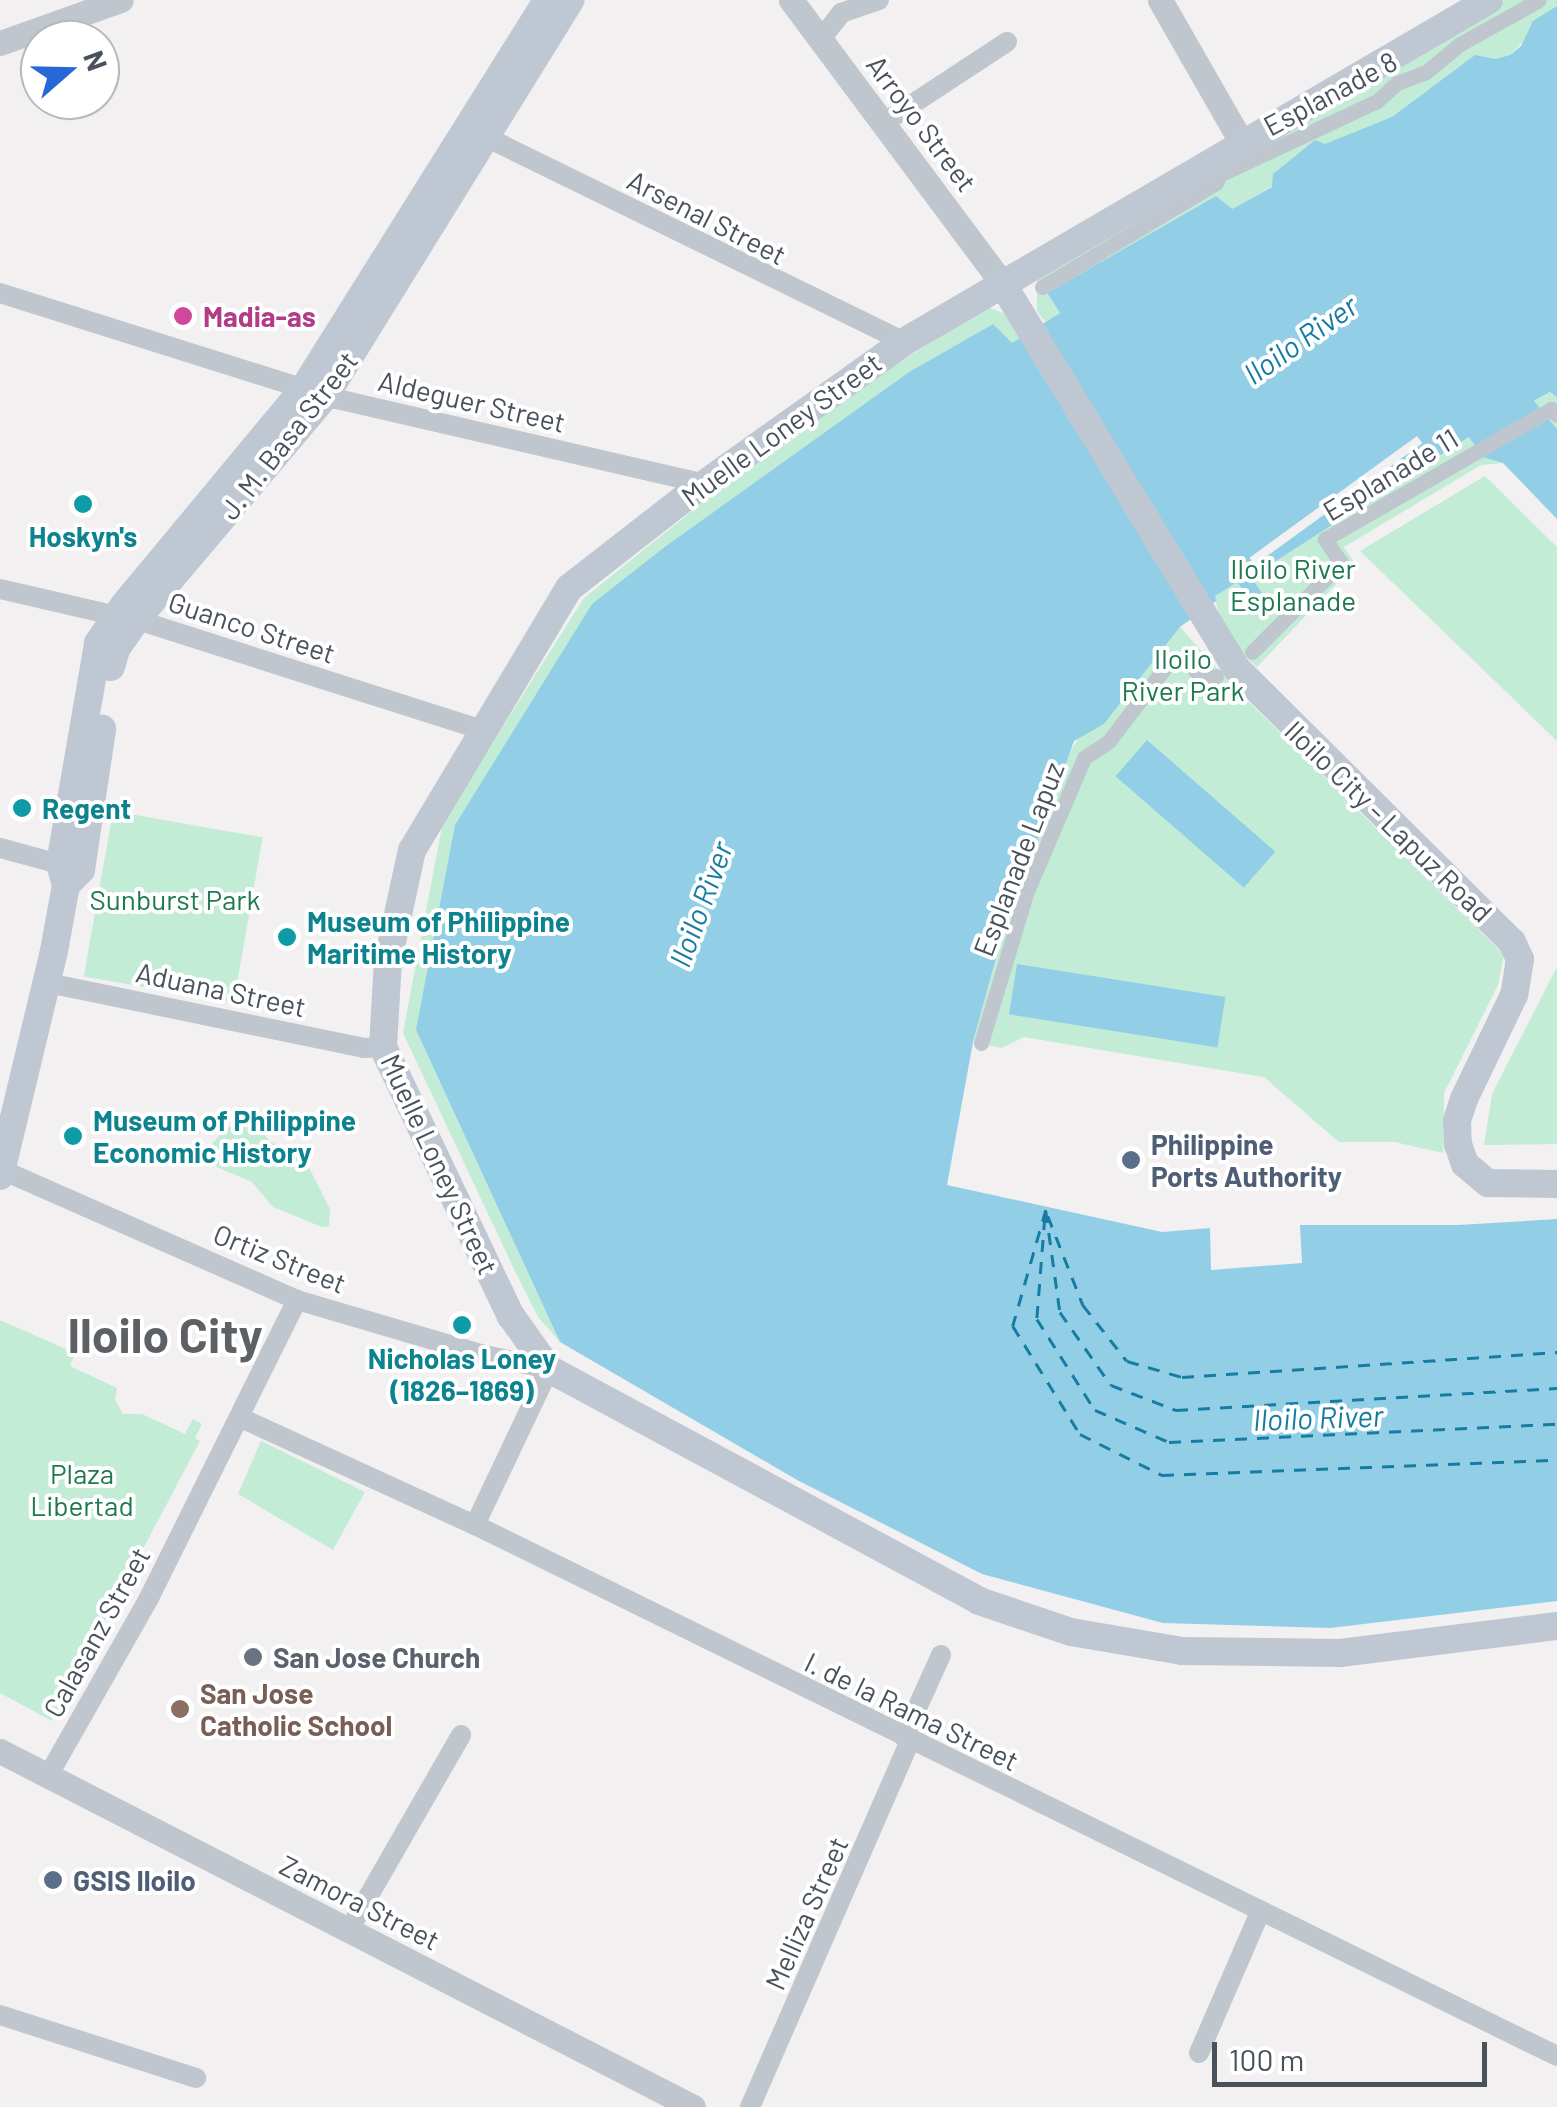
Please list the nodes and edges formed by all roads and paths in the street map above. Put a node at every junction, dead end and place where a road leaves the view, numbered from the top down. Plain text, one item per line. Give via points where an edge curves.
1 (121, 0) edge
2 (547, 0) edge
3 (571, 0) edge
4 (790, 0) edge
5 (879, 0) edge
6 (1160, 0) edge
7 (1488, 0) edge
8 (1539, 0) edge
9 (821, 40) junction
10 (1007, 42) dead end
11 (0, 43) edge
12 (885, 122) junction
13 (486, 137) junction
14 (1242, 146) junction
15 (1002, 283) junction
16 (1042, 287) dead end
17 (0, 294) edge
18 (904, 342) junction
19 (315, 392) junction
20 (1554, 412) edge
21 (705, 484) junction
22 (0, 589) edge
23 (126, 618) junction
24 (1252, 652) dead end
25 (1216, 676) dead end
26 (483, 730) junction
27 (0, 848) edge
28 (69, 873) junction
29 (48, 982) junction
30 (981, 1043) dead end
31 (383, 1046) junction
32 (0, 1172) edge
33 (1557, 1184) edge
34 (297, 1300) junction
35 (549, 1368) junction
36 (241, 1418) junction
37 (475, 1525) junction
38 (1557, 1626) edge
39 (941, 1655) dead end
40 (461, 1735) dead end
41 (907, 1739) junction
42 (0, 1751) edge
43 (48, 1776) junction
44 (1260, 1912) junction
45 (348, 1930) junction
46 (0, 2015) edge
47 (1199, 2053) dead end
48 (1557, 2056) edge
49 (196, 2078) dead end
50 (693, 2107) edge
51 (750, 2107) edge

1 - 11 street
2 - 19 main road, J. M. Basa Street
3 - 13 main road, J. M. Basa Street
4 - 9 street, Arroyo Street
5 - 9 street via 841,13
6 - 14 street
7 - 14 main road, Muelle Loney Street
8 - 16 street, Esplanade 8 via 1460,44 1426,72 1396,82 1377,100 1219,175
9 - 12 street, Arroyo Street
10 - 12 street
12 - 15 street, Arroyo Street
13 - 18 street, Arsenal Street
13 - 19 main road, J. M. Basa Street
14 - 15 main road, Muelle Loney Street
15 - 18 main road, Muelle Loney Street
15 - 33 main road, Iloilo City – Lapuz Road via 1208,627 1269,705 1512,942 1520,958 1514,996 1457,1121 1458,1144 1476,1176 1507,1185
17 - 19 street, Aldeguer Street
18 - 21 main road, Muelle Loney Street
19 - 21 street, Aldeguer Street
19 - 23 main road, J. M. Basa Street
20 - 24 street, Esplanade 11 via 1325,538 1341,563
21 - 26 main road, Muelle Loney Street via 570,588
22 - 23 street, Guanco Street
23 - 26 street, Guanco Street
23 - 28 main road, J. M. Basa Street
25 - 30 street, Esplanade Lapuz via 1205,681 1187,661 1170,662 1109,741 1084,758 1027,891
26 - 31 main road, Muelle Loney Street via 412,850 388,960
27 - 28 street
28 - 29 main road, J. M. Basa Street
29 - 31 street, Aduana Street via 364,1048
29 - 32 main road, J. M. Basa Street
31 - 35 main road, Muelle Loney Street via 512,1316
32 - 34 street, Ortiz Street
34 - 35 street, Ortiz Street
34 - 36 street, Calasanz Street
35 - 37 street
35 - 38 main road, Muelle Loney Street via 978,1601 1071,1632 1182,1651 1340,1653
36 - 37 street, I. de la Rama Street
36 - 43 street, Calasanz Street
37 - 41 street, I. de la Rama Street
39 - 41 street, Melliza Street
40 - 45 street
41 - 44 street, I. de la Rama Street
41 - 51 street, Melliza Street
42 - 43 street, Zamora Street
43 - 45 street, Zamora Street
44 - 47 street
44 - 48 street, I. de la Rama Street
45 - 50 street, Zamora Street
46 - 49 street

